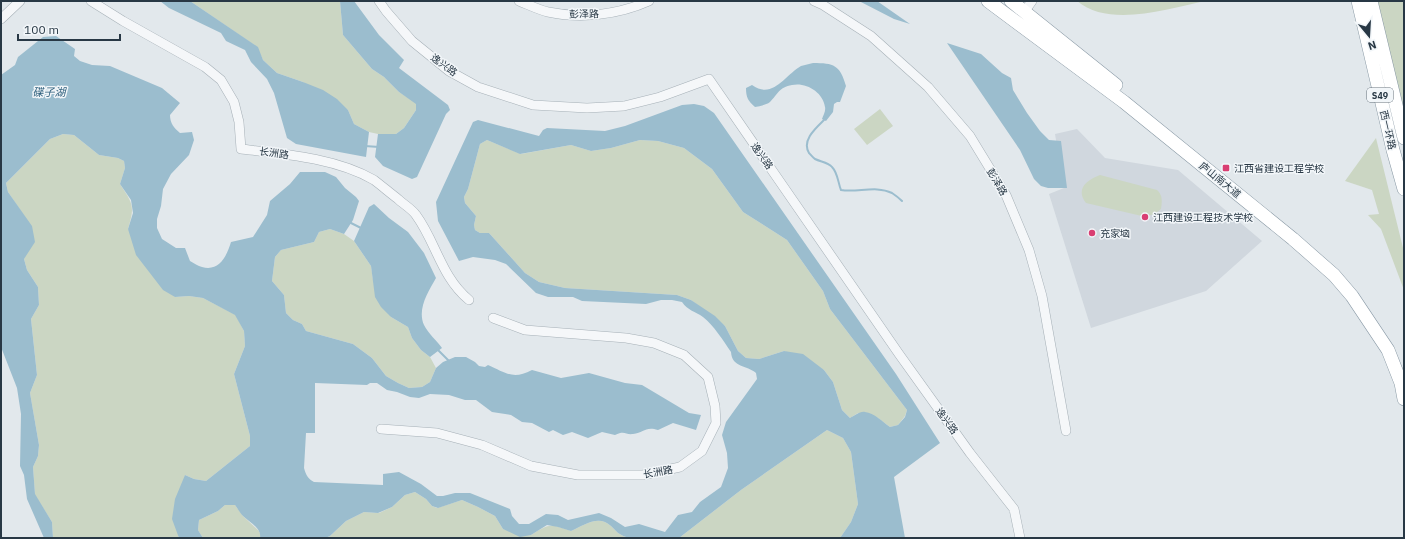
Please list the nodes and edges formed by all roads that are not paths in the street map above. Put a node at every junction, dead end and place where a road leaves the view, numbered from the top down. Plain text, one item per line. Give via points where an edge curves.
1 (20, 1) edge
2 (91, 1) edge
3 (379, 1) edge
4 (519, 1) edge
5 (649, 1) edge
6 (814, 1) edge
7 (988, 1) edge
8 (1011, 1) edge
9 (1032, 1) edge
10 (1358, 1) edge
11 (1371, 1) edge
12 (1024, 12) junction
13 (1, 19) edge
14 (1395, 103) junction
15 (1404, 125) edge
16 (1404, 138) edge
17 (1404, 189) edge
18 (469, 300) dead end
19 (493, 318) dead end
20 (1404, 368) edge
21 (1404, 399) edge
22 (381, 429) dead end
23 (1066, 431) dead end
24 (1020, 538) edge

1 - 13 street
2 - 18 street, 长洲路 via 205,67 221,80 234,102 240,122 242,149 336,164 365,176 387,190 416,214 454,285
3 - 24 street, 逸兴路 via 412,40 449,71 478,87 533,105 587,108 624,106 660,97 709,79 899,354 1014,509
4 - 5 street, 彭泽路 via 547,12 577,16 614,12
6 - 23 street, 彭泽路 via 871,36 928,87 970,136 1006,195 1029,250 1042,296
7 - 21 highway, 庐山南大道 via 1124,102 1334,275 1352,296 1388,350 1401,383
8 - 12 highway, 庐山南大道
9 - 12 street
10 - 17 highway, 西一环路 / S49 via 1392,150
11 - 14 highway, 西一环路 / S49
12 - 20 highway, 庐山南大道 via 1326,257 1360,294
14 - 15 highway
14 - 16 highway, 西一环路 / S49
19 - 22 street, 长洲路 via 524,330 626,338 654,343 684,355 708,377 715,406 716,423 702,451 680,468 643,475 578,475 531,466 482,445 437,433

